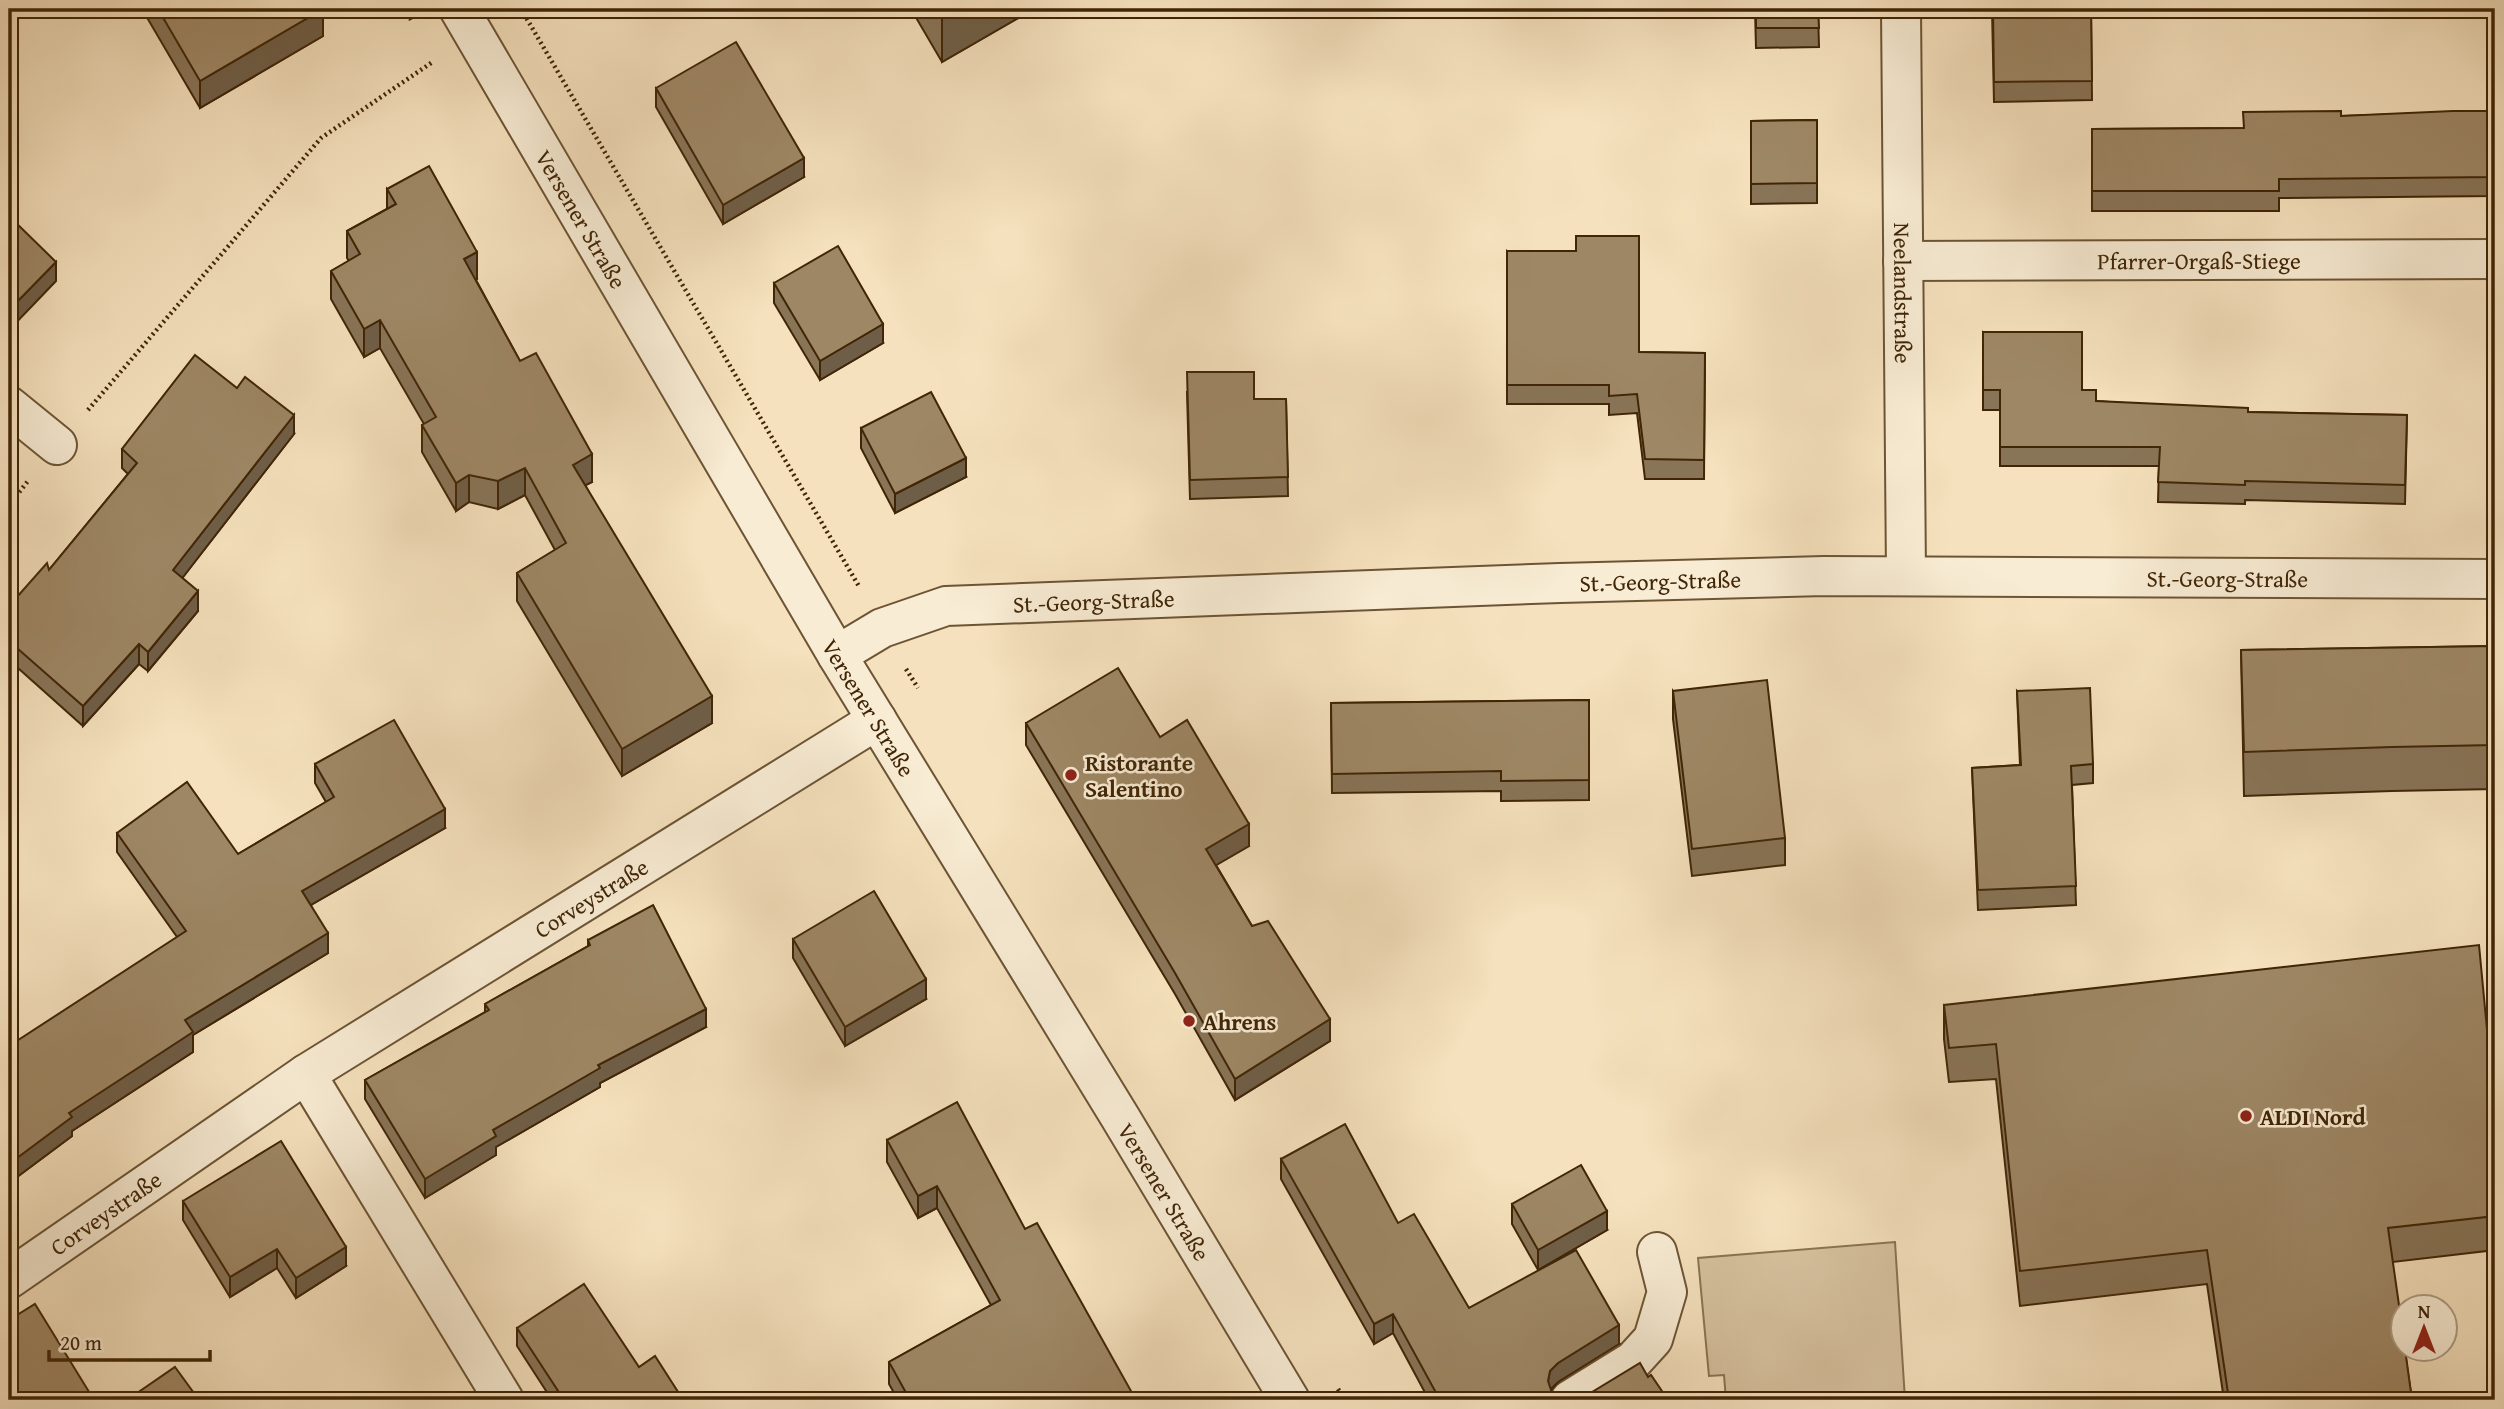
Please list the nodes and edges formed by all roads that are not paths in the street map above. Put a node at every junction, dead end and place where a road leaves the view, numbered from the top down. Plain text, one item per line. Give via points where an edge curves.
1 (1901, 9) edge
2 (467, 17) edge
3 (2495, 259) edge
4 (1903, 261) junction
5 (9, 406) edge
6 (57, 445) road end
7 (1906, 575) junction
8 (2495, 579) edge
9 (837, 655) junction
10 (877, 720) junction
11 (306, 1074) junction
12 (1657, 1252) dead end
13 (9, 1279) edge
14 (505, 1400) edge
15 (1290, 1400) edge
16 (1570, 1400) edge

1 - 4 street, Neelandstraße
2 - 9 street, Versener Straße
3 - 4 street, Pfarrer-Orgaß-Stiege
4 - 7 street, Neelandstraße
5 - 6 street
7 - 8 street, St.-Georg-Straße
7 - 9 street, St.-Georg-Straße via 946,606 882,628
9 - 10 street, Versener Straße
10 - 11 street, Corveystraße
10 - 15 street, Versener Straße
11 - 13 street, Corveystraße
11 - 14 street
12 - 16 street via 1667,1292 1653,1339 1633,1361

